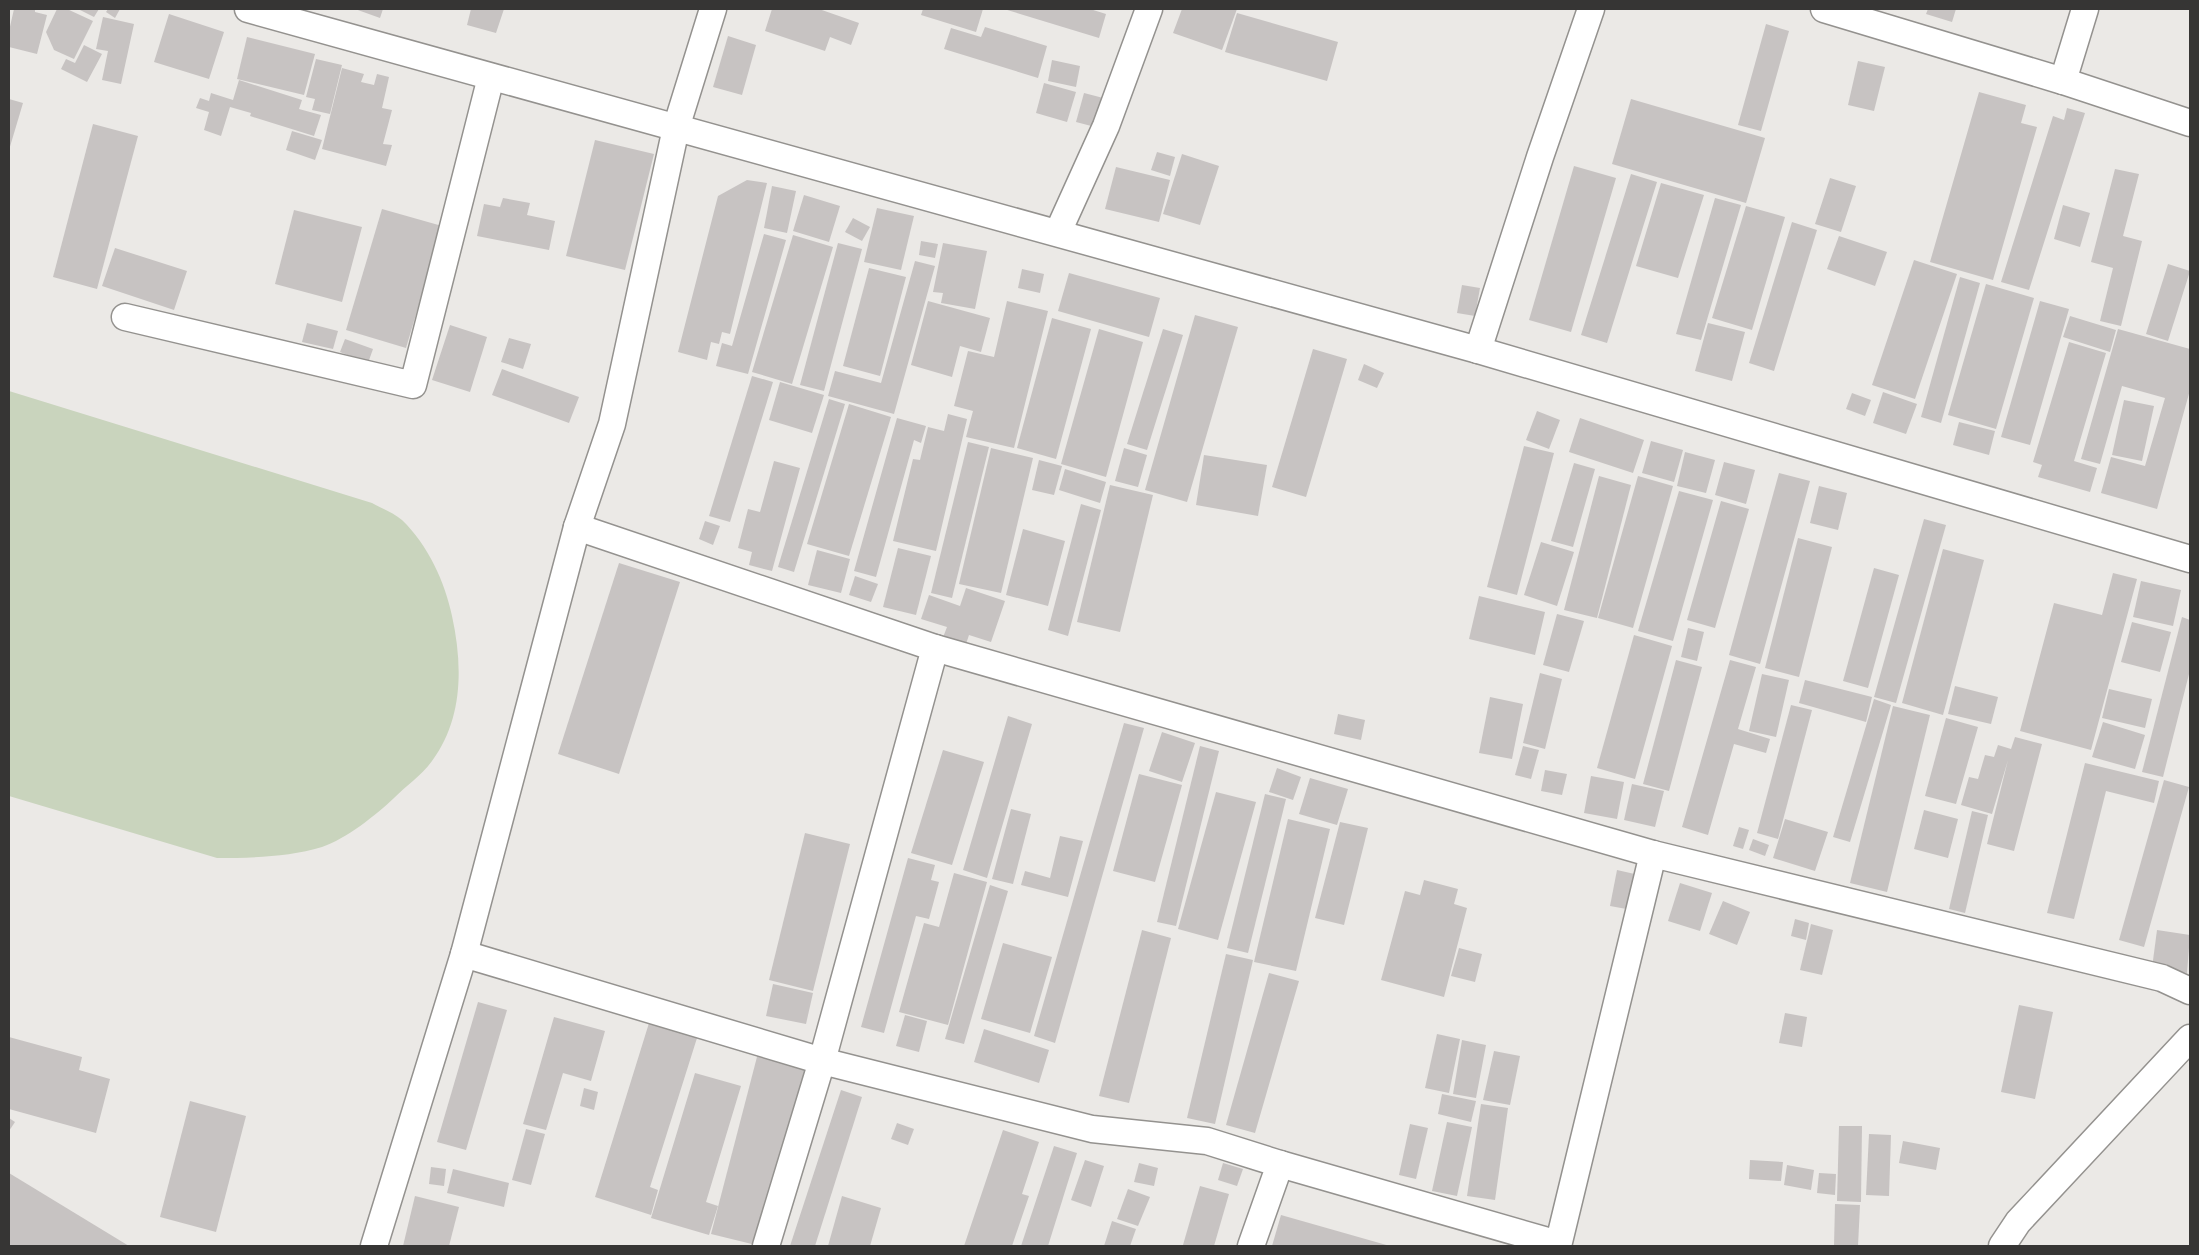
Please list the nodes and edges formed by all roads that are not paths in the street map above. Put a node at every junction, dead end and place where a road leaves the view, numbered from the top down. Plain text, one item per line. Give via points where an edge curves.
1 (248, 9) edge
2 (713, 9) edge
3 (1149, 9) edge
4 (1591, 9) edge
5 (1824, 9) edge
6 (2085, 9) edge
7 (491, 78) junction
8 (2063, 81) junction
9 (2190, 123) edge
10 (676, 128) junction
11 (1058, 232) junction
12 (124, 317) dead end
13 (1478, 350) junction
14 (577, 527) junction
15 (2190, 559) edge
16 (935, 648) junction
17 (1653, 854) junction
18 (464, 954) junction
19 (2190, 991) edge
20 (2190, 1038) edge
21 (822, 1061) junction
22 (1280, 1164) junction
23 (1558, 1245) edge
24 (374, 1246) edge
25 (766, 1246) edge
26 (1251, 1246) edge
27 (2002, 1246) edge

1 - 7 street
2 - 10 street
3 - 11 street via 1106,126
4 - 13 street
5 - 8 street
6 - 8 street
7 - 10 street
7 - 12 street via 413,385
8 - 9 street
10 - 11 street
10 - 14 street via 612,424
11 - 13 street
13 - 15 street
14 - 16 street
14 - 18 street
16 - 17 street
16 - 21 street
17 - 19 street via 2162,978
17 - 23 street
18 - 21 street
18 - 24 street
20 - 27 street via 2018,1222
21 - 22 street via 1092,1129 1207,1140
21 - 25 street
22 - 23 street
22 - 26 street

